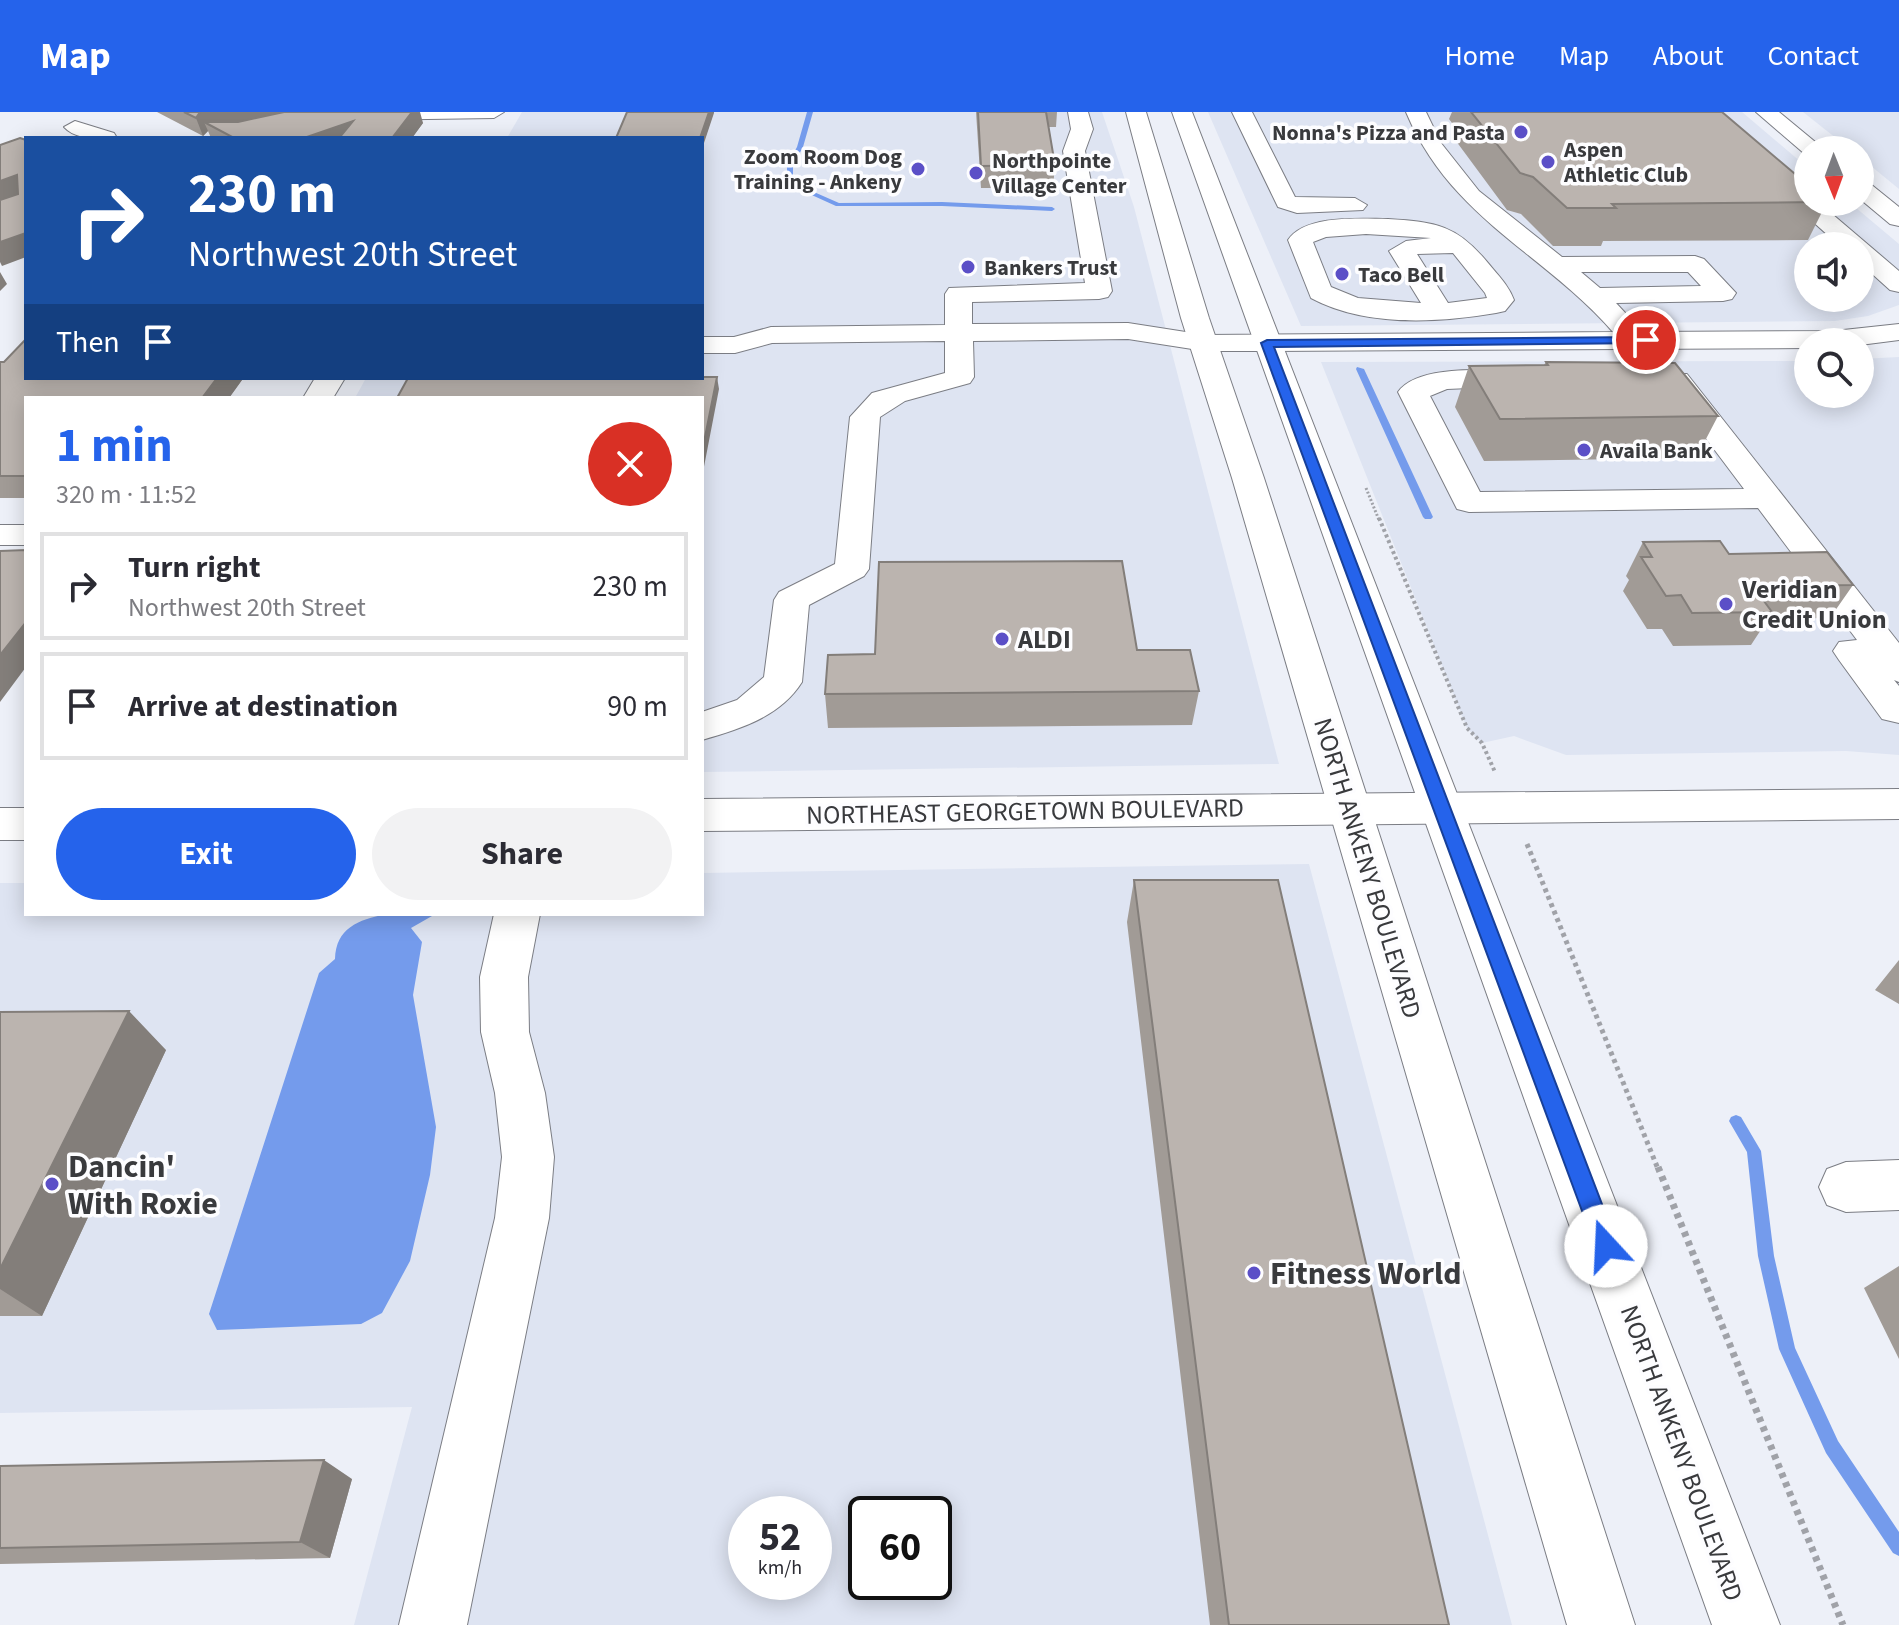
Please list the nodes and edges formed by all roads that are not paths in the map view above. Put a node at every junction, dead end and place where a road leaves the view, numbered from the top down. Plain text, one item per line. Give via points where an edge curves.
1 (494, 112) edge
2 (1078, 112) edge
3 (1136, 112) edge
4 (1182, 112) edge
5 (1242, 112) edge
6 (1416, 112) edge
7 (1700, 112) edge
8 (1766, 112) edge
9 (337, 115) edge
10 (75, 127) dead end
11 (100, 136) edge
12 (479, 136) edge
13 (1796, 136) edge
14 (1874, 198) edge
15 (1449, 204) dead end
16 (1479, 204) junction
17 (1418, 205) dead end
18 (1899, 219) edge
19 (1839, 232) edge
20 (1460, 245) junction
21 (1550, 262) junction
22 (1874, 262) edge
23 (1478, 265) junction
24 (1899, 284) edge
25 (1592, 296) junction
26 (1439, 310) junction
27 (1899, 332) edge
28 (1640, 340) junction
29 (1205, 343) junction
30 (1267, 343) junction
31 (704, 345) edge
32 (960, 345) junction
33 (1551, 378) edge
34 (1767, 498) junction
35 (0, 535) edge
36 (24, 535) edge
37 (1775, 547) dead end
38 (1899, 669) edge
39 (1896, 710) dead end
40 (704, 725) edge
41 (1899, 804) edge
42 (1441, 807) junction
43 (1349, 808) junction
44 (704, 815) edge
45 (0, 824) edge
46 (24, 824) edge
47 (517, 916) edge
48 (1899, 1185) edge
49 (1846, 1187) dead end
50 (433, 1625) edge
51 (1601, 1625) edge
52 (1746, 1625) edge

1 - 9 main road
1 - 12 main road
2 - 32 main road via 1082,129 1074,151 1099,291 958,294
3 - 29 main road, NORTH ANKENY BOULEVARD
4 - 30 main road, NORTH ANKENY BOULEVARD
5 - 17 main road via 1290,204
6 - 16 main road via 1422,132
7 - 19 main road
8 - 13 main road
10 - 11 main road
14 - 18 main road
15 - 16 main road
16 - 21 main road
20 - 23 main road
20 - 26 main road via 1402,251
20 - 26 main road via 1442,234 1419,230 1330,228 1313,230 1300,240 1320,292 1332,302 1364,309
21 - 23 main road
21 - 25 main road
21 - 25 main road via 1695,264 1723,293
22 - 24 main road
23 - 26 main road via 1501,300 1482,308
25 - 28 main road
27 - 28 main road via 1834,339
28 - 30 main road
28 - 34 main road via 1660,377
29 - 30 main road
29 - 32 main road via 1136,355
29 - 43 main road, NORTH ANKENY BOULEVARD
30 - 42 main road, NORTH ANKENY BOULEVARD
31 - 32 main road via 735,345 771,358
32 - 40 main road via 960,377 948,385 889,397 869,410 862,437 852,569 792,600 783,682 751,709
33 - 34 main road via 1443,380 1413,392 1469,502
34 - 38 main road
35 - 36 main road
37 - 39 main road
41 - 42 main road, NORTHEAST GEORGETOWN BOULEVARD
42 - 43 main road, NORTHEAST GEORGETOWN BOULEVARD
42 - 52 main road, NORTH ANKENY BOULEVARD
43 - 44 main road, NORTHEAST GEORGETOWN BOULEVARD
43 - 51 main road, NORTH ANKENY BOULEVARD
45 - 46 main road
47 - 50 main road via 504,991 505,1032 528,1157 522,1218
48 - 49 main road

